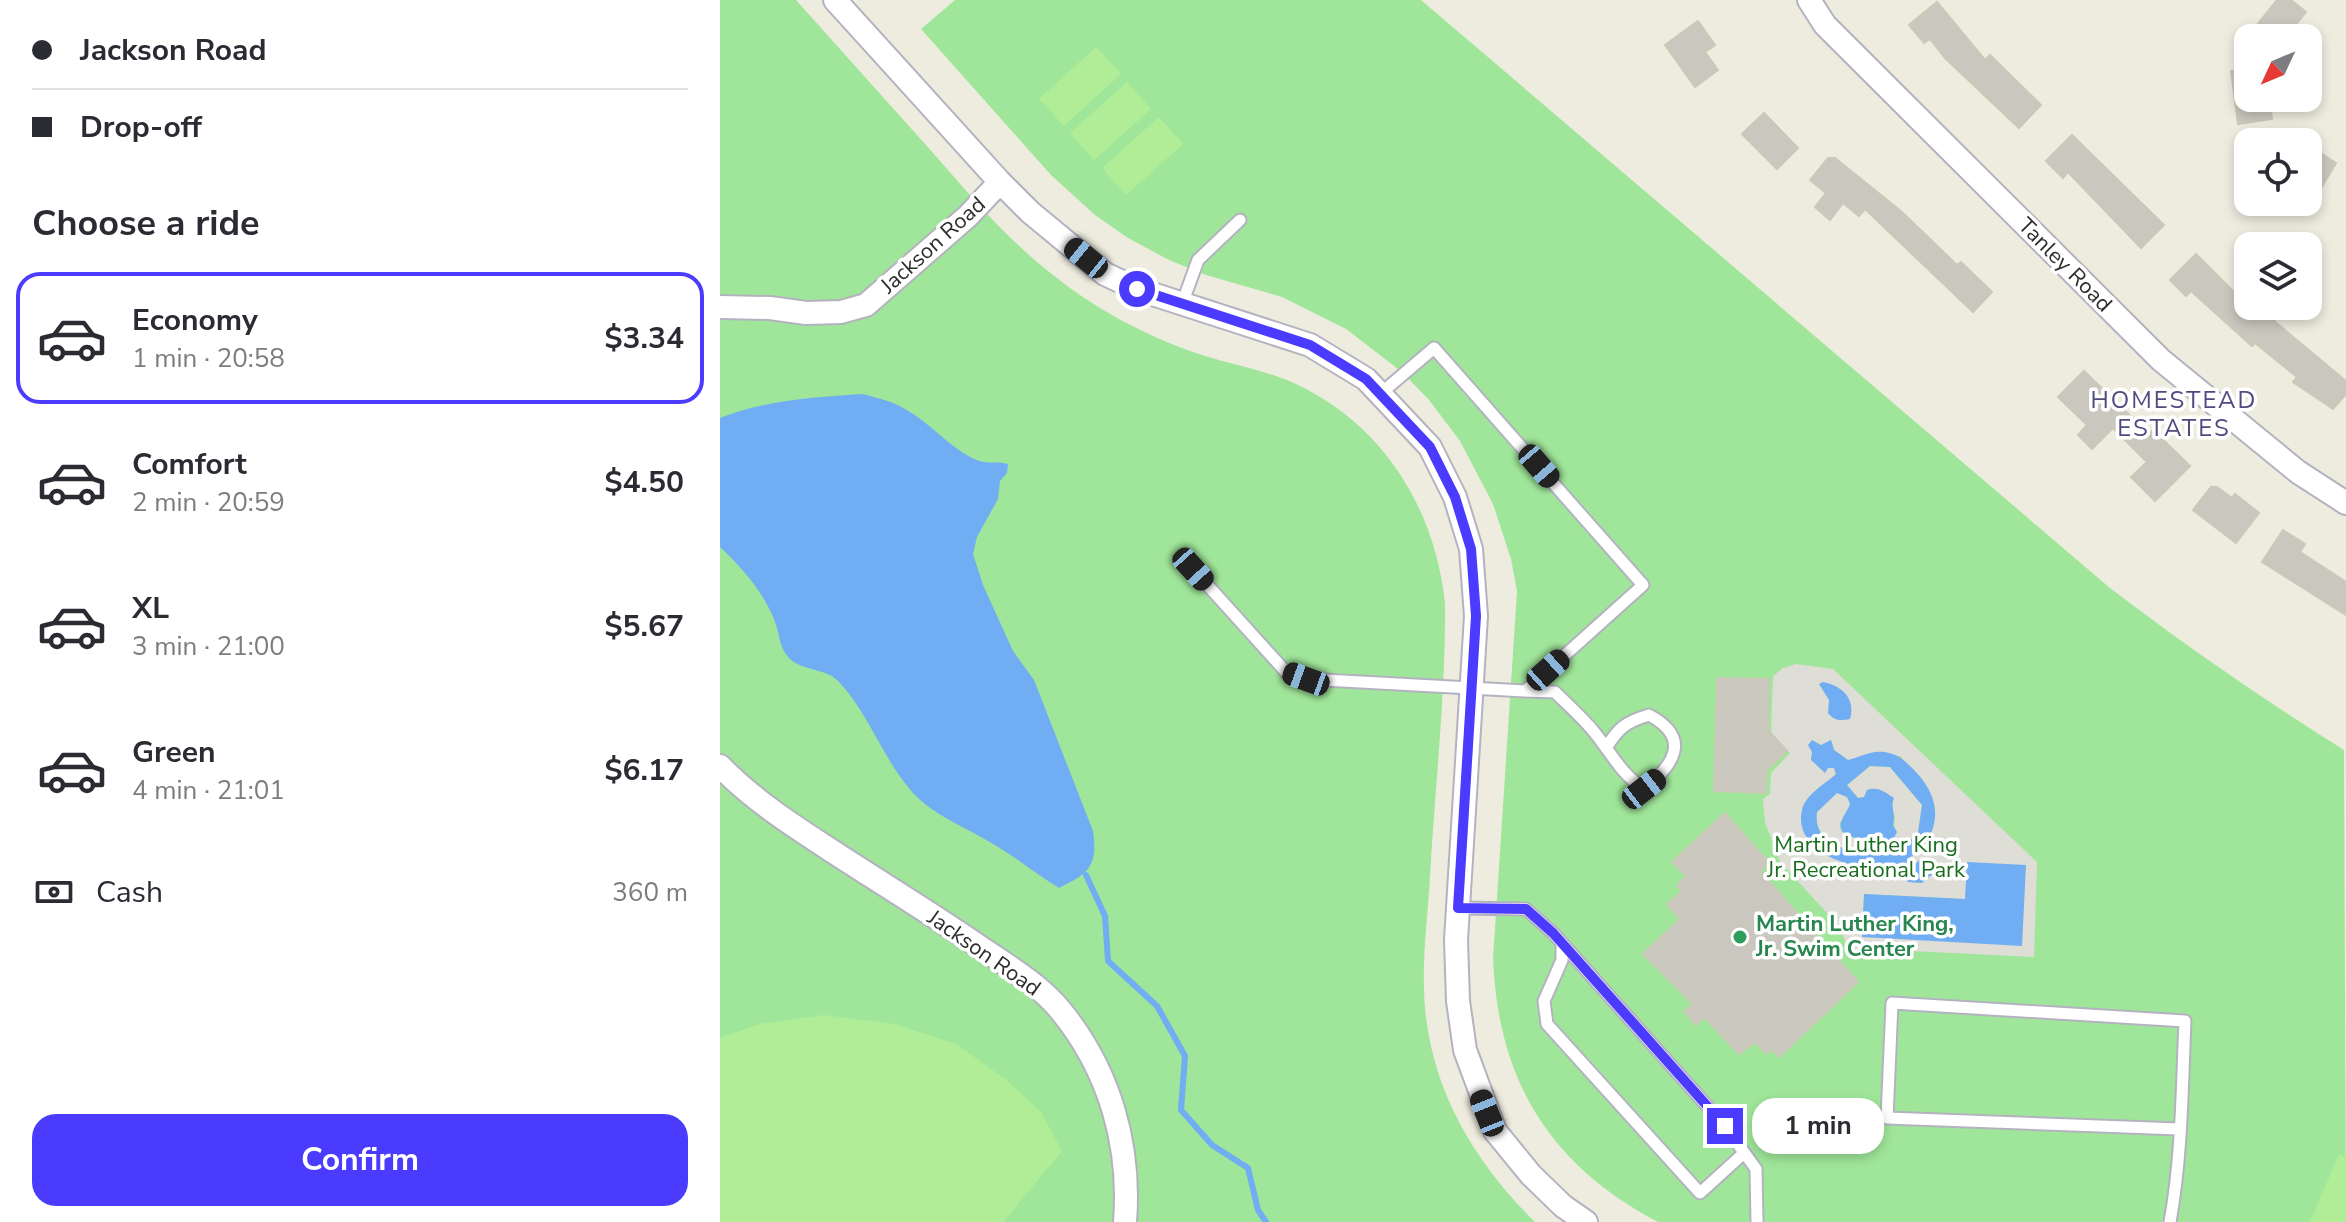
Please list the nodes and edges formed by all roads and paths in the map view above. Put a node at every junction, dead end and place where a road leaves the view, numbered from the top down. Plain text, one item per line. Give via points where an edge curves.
1 (835, 0) edge
2 (1809, 0) edge
3 (1000, 182) junction
4 (1240, 220) dead end
5 (1182, 304) junction
6 (720, 307) edge
7 (1380, 394) junction
8 (2346, 503) edge
9 (1193, 569) dead end
10 (1472, 690) junction
11 (1525, 691) junction
12 (1606, 748) junction
13 (720, 766) edge
14 (1458, 908) junction
15 (1562, 943) junction
16 (2179, 1129) junction
17 (1744, 1153) junction
18 (1125, 1222) edge
19 (1586, 1222) edge
20 (1757, 1222) edge
21 (2170, 1222) edge

1 - 3 street, Jackson Road
2 - 8 street, Tanley Road via 1825,25 2161,360 2298,472
3 - 5 street, Jackson Road via 1105,274
3 - 6 street, Jackson Road via 866,305 806,313
4 - 5 lane via 1198,260
5 - 7 street, Jackson Road via 1310,345 1366,379
7 - 10 street, Jackson Road via 1430,447 1455,497 1471,549 1476,616
7 - 11 lane via 1434,348 1643,585
9 - 10 lane via 1286,672 1306,679
10 - 11 lane
10 - 14 street, Jackson Road
11 - 12 lane via 1555,692
12 - 12 lane via 1628,721 1649,715 1666,724 1674,743 1672,762 1644,789
13 - 18 street, Jackson Road via 778,816 988,952 1060,1009 1091,1052 1110,1099 1123,1153
14 - 15 lane via 1526,909
14 - 19 street, Jackson Road via 1458,1001 1465,1050 1480,1095 1495,1131 1531,1175
15 - 17 lane
15 - 17 lane via 1562,960 1544,1001 1547,1024 1700,1193
16 - 16 lane via 2185,1021 1892,1003 1887,1118
16 - 21 lane
17 - 20 lane via 1756,1169

